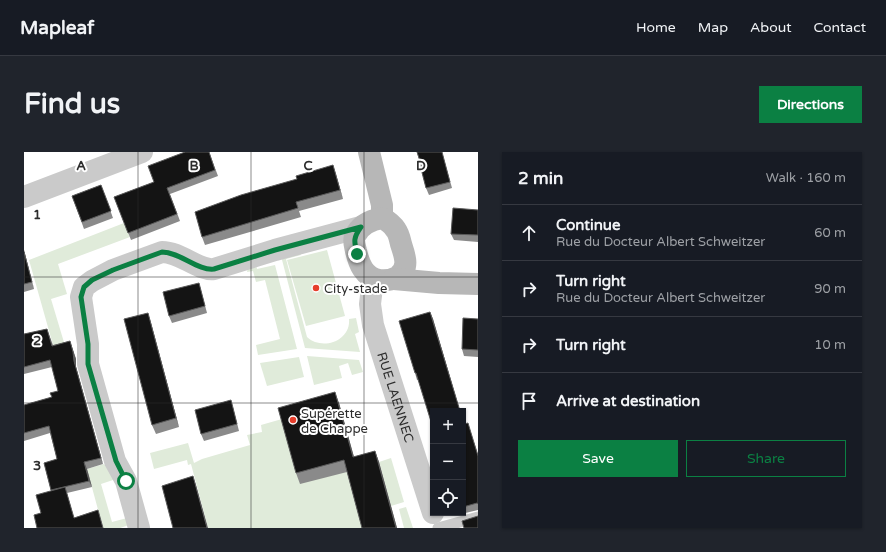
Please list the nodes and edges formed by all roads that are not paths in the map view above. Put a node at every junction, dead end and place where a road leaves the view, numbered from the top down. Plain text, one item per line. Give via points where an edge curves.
1 (142, 152) edge
2 (369, 152) edge
3 (24, 197) edge
4 (382, 218) junction
5 (361, 227) junction
6 (406, 259) junction
7 (383, 279) junction
8 (439, 283) junction
9 (478, 284) edge
10 (430, 504) edge
11 (434, 516) edge
12 (478, 517) edge
13 (139, 528) edge
14 (438, 528) edge

1 - 3 street
2 - 4 street via 382,205
4 - 5 street via 374,219
4 - 6 street via 397,231
5 - 7 street via 354,242 362,268 366,274
5 - 13 street via 275,250 235,268 210,270 169,252 162,252 113,270 84,287 81,297 88,364 116,461 126,481
6 - 7 street via 401,274
6 - 8 street
7 - 8 street
7 - 10 street, RUE LAENNEC via 370,304 373,325
8 - 9 street
11 - 14 street, RUE LAENNEC
12 - 14 lane

